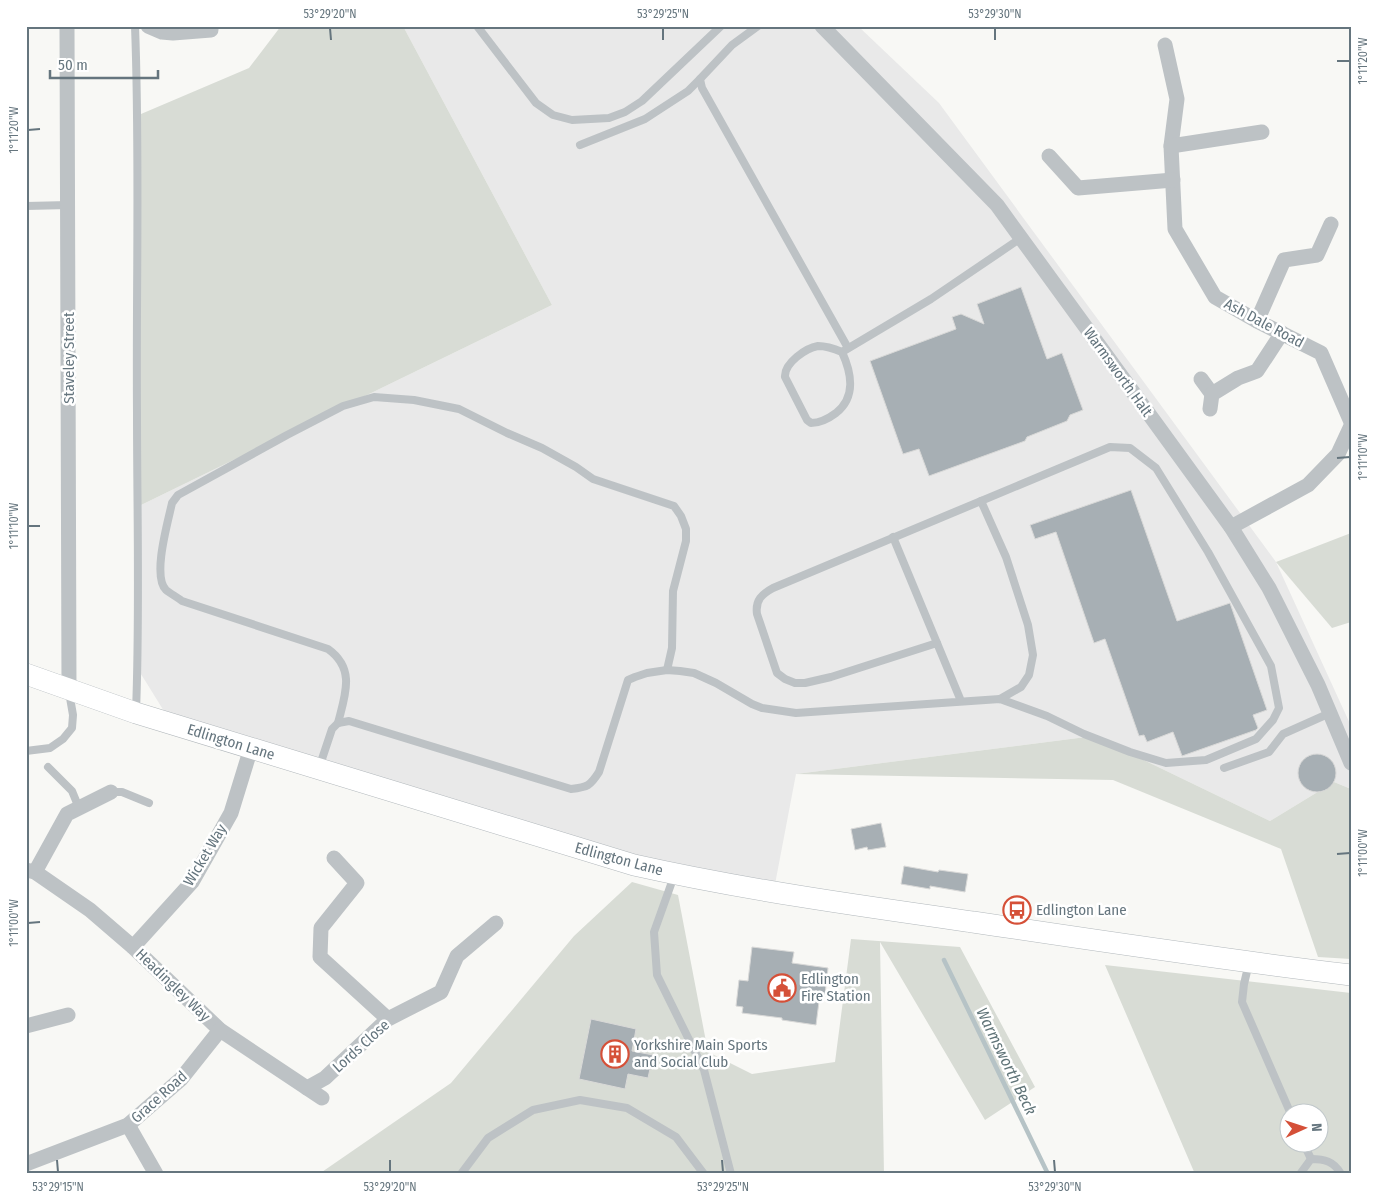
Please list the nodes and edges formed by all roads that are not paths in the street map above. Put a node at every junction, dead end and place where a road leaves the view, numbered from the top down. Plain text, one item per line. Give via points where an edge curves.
1 (67, 26) edge
2 (135, 26) edge
3 (148, 26) edge
4 (211, 26) edge
5 (478, 26) edge
6 (721, 26) edge
7 (758, 26) edge
8 (822, 26) edge
9 (1166, 46) dead end
10 (700, 79) junction
11 (1262, 132) dead end
12 (580, 146) dead end
13 (1171, 146) junction
14 (1049, 156) dead end
15 (1172, 180) junction
16 (69, 205) junction
17 (26, 206) edge
18 (1330, 224) dead end
19 (1021, 238) junction
20 (1257, 321) junction
21 (1282, 333) junction
22 (845, 350) junction
23 (1201, 379) dead end
24 (1351, 424) edge
25 (980, 501) junction
26 (1231, 527) junction
27 (893, 537) junction
28 (937, 642) junction
29 (667, 670) junction
30 (26, 674) edge
31 (69, 689) junction
32 (1000, 699) junction
33 (961, 701) junction
34 (136, 713) junction
35 (1330, 713) junction
36 (338, 723) junction
37 (251, 748) junction
38 (26, 751) edge
39 (1351, 763) edge
40 (48, 768) dead end
41 (1224, 768) dead end
42 (319, 769) junction
43 (111, 792) joint
44 (149, 803) dead end
45 (79, 808) junction
46 (334, 858) dead end
47 (30, 871) edge
48 (675, 874) junction
49 (496, 923) dead end
50 (133, 947) junction
51 (1249, 963) junction
52 (1351, 975) edge
53 (68, 1015) dead end
54 (388, 1019) junction
55 (26, 1026) edge
56 (220, 1030) junction
57 (307, 1088) junction
58 (322, 1098) dead end
59 (1286, 1102) edge
60 (128, 1125) junction
61 (1308, 1152) edge
62 (1311, 1159) junction
63 (30, 1167) edge
64 (156, 1174) edge
65 (461, 1174) edge
66 (704, 1174) edge
67 (731, 1174) edge
68 (1300, 1174) edge
69 (1341, 1174) edge

1 - 16 street, Staveley Street
2 - 34 lane
3 - 4 street via 172,33 211,30
5 - 6 lane via 536,103 553,115 572,120 609,118 642,101
7 - 10 lane via 732,45
8 - 19 street, Warmsworth Halt via 997,205
9 - 13 street, Ash Dale Road via 1177,99
10 - 12 lane via 688,91 645,119
10 - 22 lane
11 - 13 street
13 - 15 street, Ash Dale Road
14 - 15 street via 1078,188
15 - 20 street, Ash Dale Road via 1175,229 1215,297
16 - 17 lane
16 - 31 street, Staveley Street
18 - 20 street via 1317,255 1284,260
19 - 22 lane via 931,299
19 - 26 street, Warmsworth Halt
20 - 21 street, Ash Dale Road
21 - 23 street via 1257,371 1238,378 1211,401
21 - 24 street, Ash Dale Road via 1321,353
22 - 22 lane via 819,346 796,357 787,368 786,382 811,423 830,417 848,399 851,386
24 - 26 street, Ash Dale Road via 1338,454 1308,485
25 - 27 lane
25 - 32 lane via 1006,557 1028,625 1033,655 1029,675 1021,687
25 - 32 lane via 1110,447 1130,448 1156,468 1208,552 1272,666 1279,708 1256,739 1206,760 1166,763 1130,752
26 - 35 street, Warmsworth Halt via 1270,588
27 - 28 lane
27 - 28 lane via 773,588 759,599 756,614 777,673 795,683 805,683
28 - 33 lane
29 - 33 lane via 694,673 762,708 796,713
29 - 36 lane via 628,680 599,772 586,788 572,789 349,721
29 - 36 lane via 672,648 673,591 686,541 686,529 674,506 594,479 542,448 459,409 414,400 374,397 343,406 178,495 172,503 160,566 165,589 182,601 334,653 346,674 346,690
30 - 31 main road, Edlington Lane
31 - 34 main road, Edlington Lane
31 - 38 lane via 72,728 50,748
32 - 33 lane
34 - 37 main road, Edlington Lane
35 - 39 street, Warmsworth Halt
35 - 41 lane via 1283,734 1269,752
36 - 42 lane via 332,729
37 - 42 main road, Edlington Lane
37 - 50 street, Wicket Way via 231,813 192,882
40 - 45 lane via 72,791
42 - 48 main road, Edlington Lane via 634,865
43 - 44 lane via 122,792
43 - 45 street
45 - 47 street via 67,814
46 - 54 street via 357,883 321,928 320,957
47 - 50 street, Headingley Way via 90,910
48 - 51 main road, Edlington Lane via 776,893
48 - 67 lane via 654,932 657,975 704,1070
49 - 54 street, Lords Close via 457,956 442,992
50 - 56 street, Headingley Way
51 - 52 main road, Edlington Lane
51 - 59 lane via 1242,1002
53 - 55 street
54 - 57 street, Lords Close via 325,1078
56 - 57 street, Headingley Way
56 - 60 street, Grace Road via 181,1079
57 - 58 street, Headingley Way
60 - 63 street, Grace Road
60 - 64 street
61 - 62 lane
62 - 68 lane
62 - 69 lane via 1331,1162
65 - 66 lane via 488,1138 533,1110 580,1100 627,1108 636,1113 676,1137

